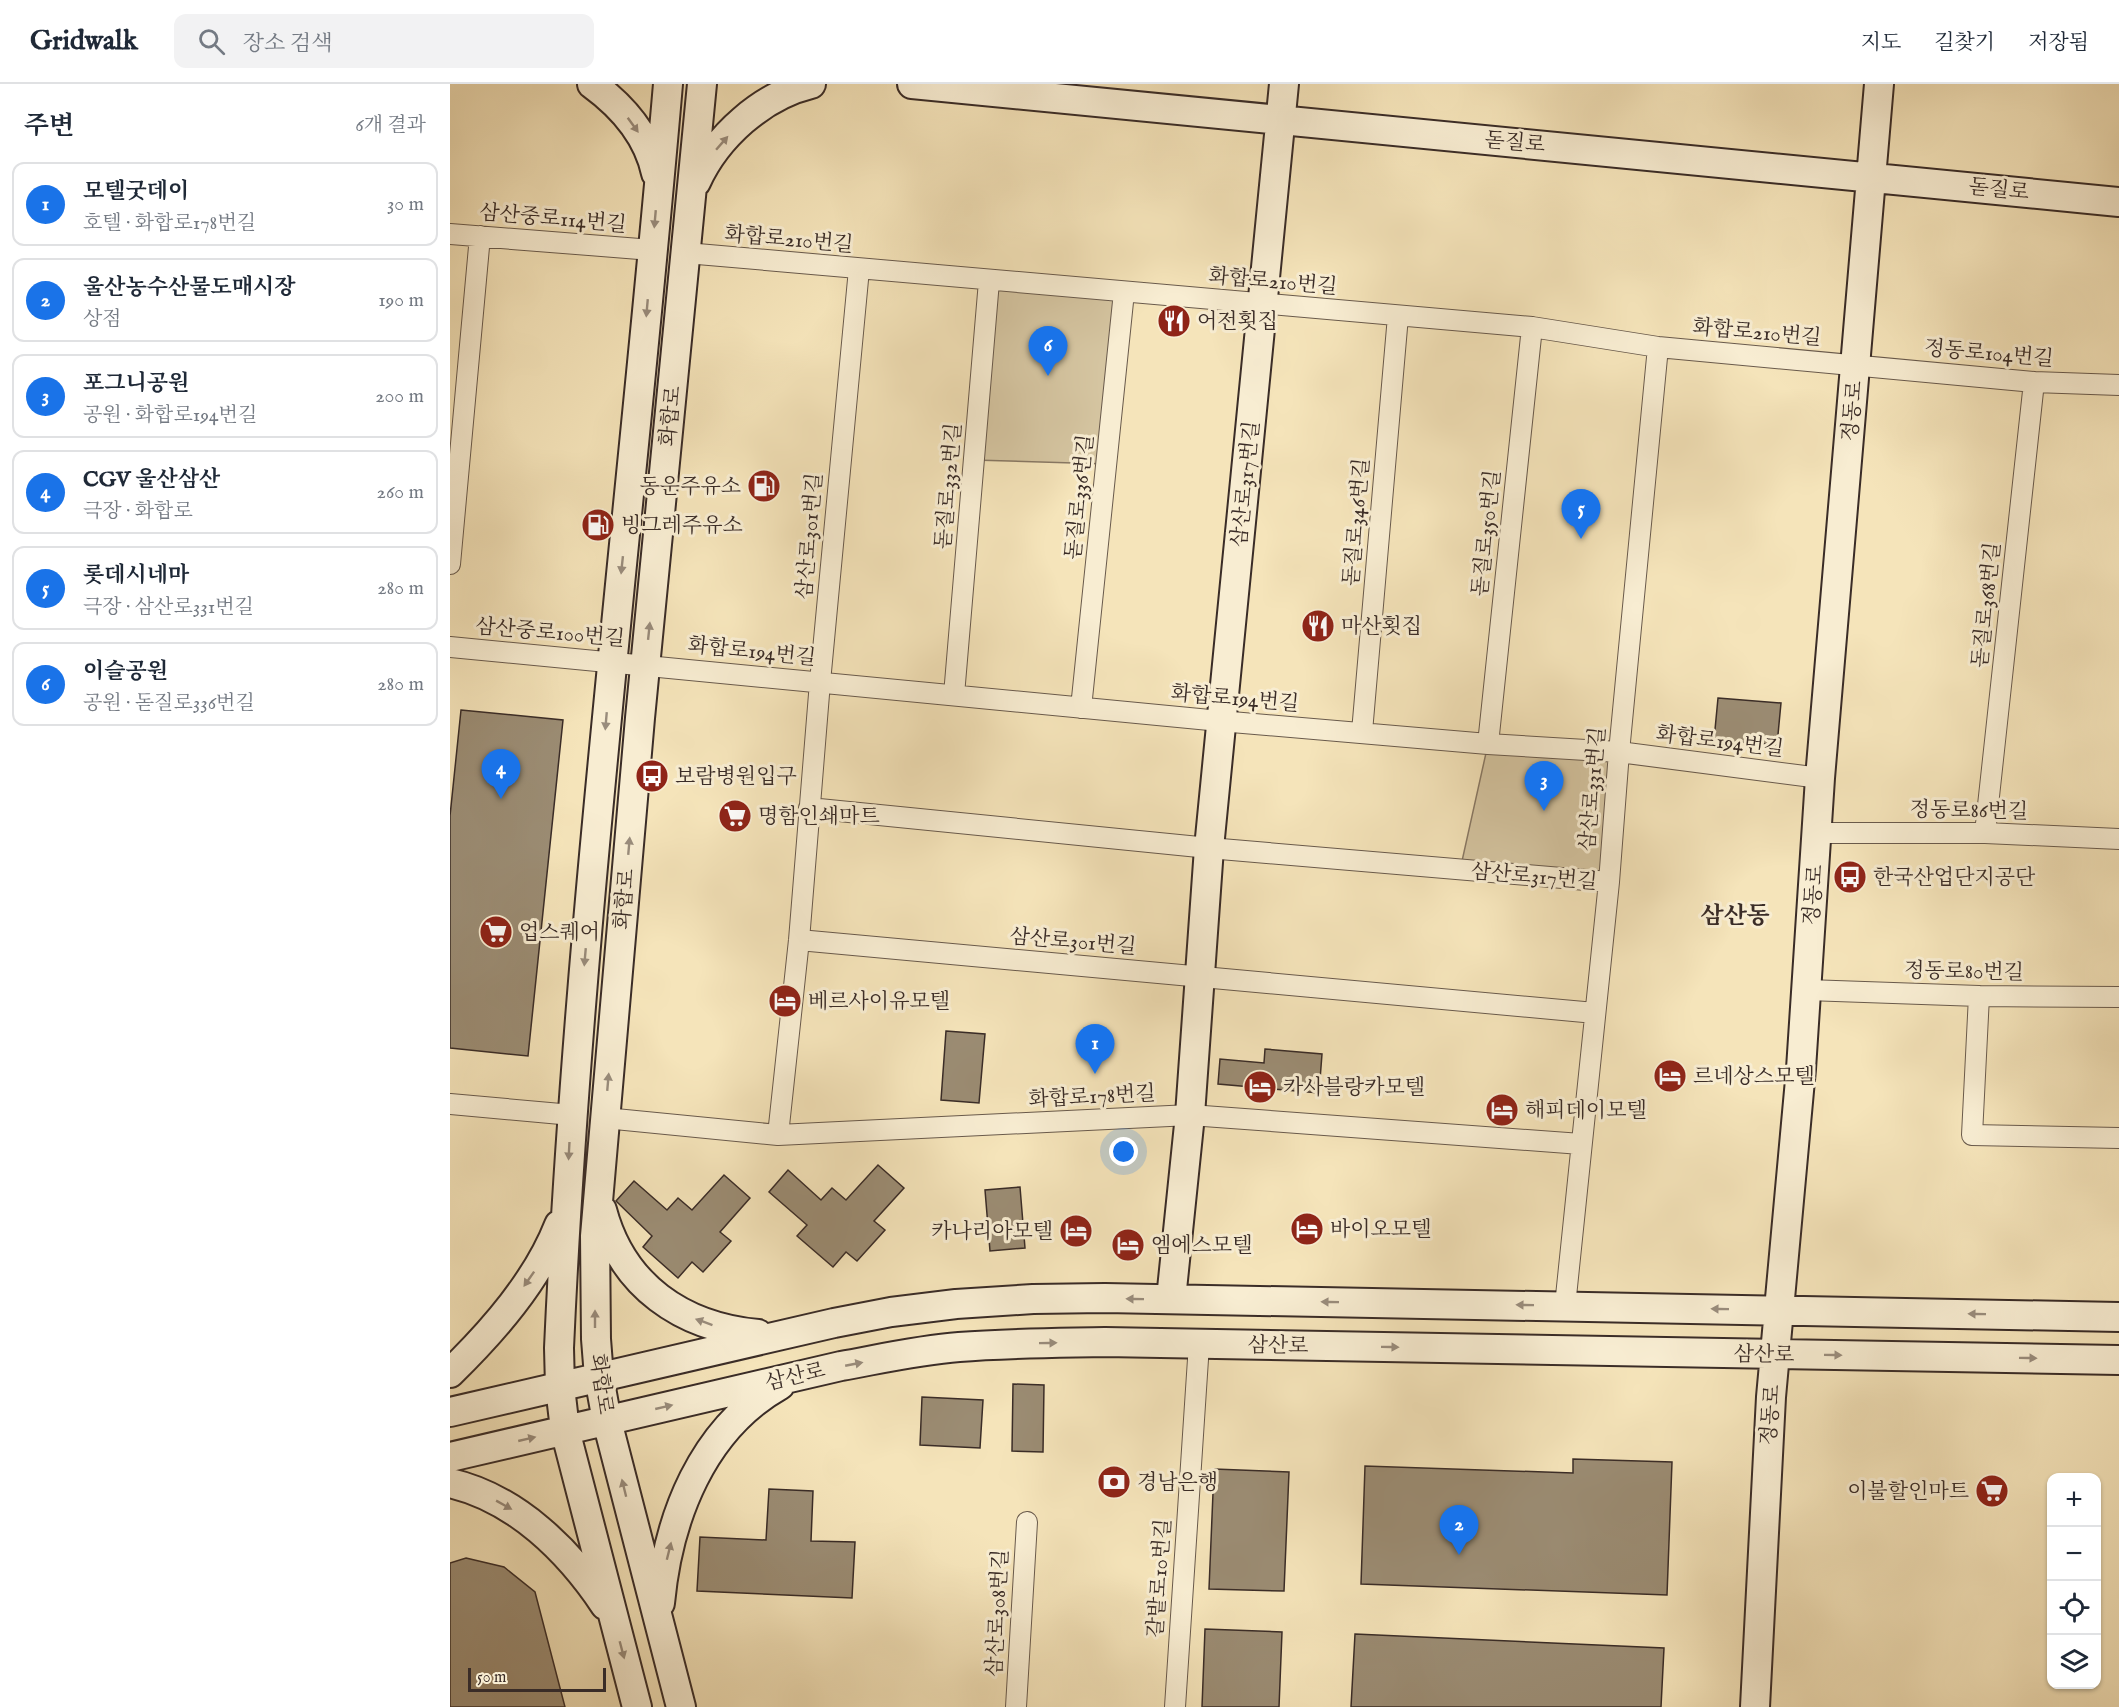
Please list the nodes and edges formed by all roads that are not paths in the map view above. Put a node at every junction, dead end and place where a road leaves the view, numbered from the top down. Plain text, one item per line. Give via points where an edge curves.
1 (592, 84) edge
2 (668, 84) edge
3 (702, 84) edge
4 (811, 84) edge
5 (912, 84) edge
6 (1284, 84) edge
7 (1879, 84) edge
8 (1281, 119) junction
9 (1871, 176) junction
10 (658, 188) junction
11 (692, 192) junction
12 (2119, 202) edge
13 (450, 234) edge
14 (480, 236) junction
15 (652, 250) junction
16 (686, 254) junction
17 (859, 269) junction
18 (989, 281) junction
19 (1124, 292) junction
20 (1264, 304) junction
21 (1398, 316) junction
22 (1532, 327) junction
23 (1658, 347) junction
24 (1855, 366) junction
25 (2034, 382) junction
26 (2119, 385) edge
27 (450, 564) edge
28 (450, 647) edge
29 (612, 662) junction
30 (645, 665) junction
31 (820, 682) junction
32 (954, 695) junction
33 (1081, 708) junction
34 (1221, 721) junction
35 (1362, 732) junction
36 (1488, 744) junction
37 (1619, 752) junction
38 (1821, 778) junction
39 (809, 808) junction
40 (1818, 833) junction
41 (1985, 833) junction
42 (2119, 839) edge
43 (1209, 848) junction
44 (1609, 882) junction
45 (799, 940) junction
46 (1198, 976) junction
47 (1807, 990) junction
48 (1979, 996) junction
49 (2119, 997) edge
50 (1595, 1013) junction
51 (450, 1104) edge
52 (572, 1115) junction
53 (1190, 1115) junction
54 (605, 1118) junction
55 (778, 1135) junction
56 (2119, 1138) edge
57 (1581, 1144) junction
58 (599, 1189) junction
59 (566, 1209) junction
60 (1171, 1299) junction
61 (1565, 1306) junction
62 (1779, 1310) junction
63 (2119, 1317) edge
64 (782, 1334) junction
65 (1198, 1344) junction
66 (1774, 1354) junction
67 (2119, 1360) edge
68 (450, 1373) edge
69 (801, 1375) junction
70 (599, 1377) junction
71 (560, 1387) junction
72 (450, 1412) edge
73 (607, 1421) junction
74 (565, 1430) junction
75 (450, 1457) edge
76 (450, 1483) edge
77 (1027, 1522) dead end
78 (614, 1619) junction
79 (661, 1629) junction
80 (637, 1707) edge
81 (681, 1707) edge
82 (1016, 1707) edge
83 (1175, 1707) edge
84 (1755, 1707) edge

1 -> 10 main road via 636,127 651,156
2 - 10 main road, 화합로
3 - 11 main road, 화합로
11 -> 4 main road via 708,159 736,127 766,104
5 - 8 main road, 돋질로
6 - 8 main road, 삼산로317번길
7 - 9 main road, 정동로
8 - 9 main road, 돋질로
8 - 20 main road, 삼산로317번길
9 - 12 main road, 돋질로
9 - 24 main road, 정동로
10 - 11 main road via 666,160 679,154 690,162
10 -> 15 main road, 화합로
11 - 16 main road, 화합로
13 - 14 street, 삼산중로114번길
14 - 15 street, 삼산중로114번길
14 - 27 street
15 -> 29 main road, 화합로
16 - 17 street, 화합로210번길
30 -> 16 main road, 화합로
17 - 18 street, 화합로210번길
17 - 31 street, 삼산로301번길
18 - 19 street, 화합로210번길
18 - 32 street, 돋질로332번길
19 - 20 street, 화합로210번길
19 - 33 street, 돋질로336번길
20 - 21 street, 화합로210번길
20 - 34 main road, 삼산로317번길
21 - 22 street, 화합로210번길
21 - 35 street, 돋질로346번길
22 - 23 street, 화합로210번길
22 - 36 street, 돋질로350번길
23 - 24 street, 화합로210번길
23 - 37 street, 삼산로331번길
24 - 25 street, 정동로104번길
24 - 38 main road, 정동로
25 - 26 street, 정동로104번길
25 - 41 street, 돋질로368번길
28 - 29 street, 삼산중로100번길
29 - 30 street, 삼산중로100번길
29 -> 52 main road, 화합로
30 - 31 street, 화합로194번길
54 -> 30 main road, 화합로
31 - 32 street, 화합로194번길
31 - 39 street, 삼산로301번길
32 - 33 street, 화합로194번길
33 - 34 street, 화합로194번길
34 - 35 street, 화합로194번길
34 - 43 main road, 삼산로317번길
35 - 36 street, 화합로194번길
36 - 37 street, 화합로194번길
37 - 38 street, 화합로194번길
37 - 44 street, 삼산로331번길
38 - 40 main road, 정동로
39 - 43 street
39 - 45 street, 삼산로301번길
40 - 41 street, 정동로86번길
40 - 47 main road, 정동로
41 - 42 street, 정동로86번길
43 - 44 street, 삼산로317번길
43 - 46 main road, 삼산로317번길
44 - 50 street, 삼산로331번길
45 - 46 street, 삼산로301번길
45 - 55 street, 삼산로301번길
46 - 50 street
46 - 53 main road, 삼산로317번길
47 - 48 street, 정동로80번길
47 - 62 main road, 정동로
48 - 49 street, 정동로80번길
48 - 56 street via 1972,1135
50 - 57 street, 삼산로331번길
51 - 52 street
52 -> 59 main road, 화합로
53 - 55 street, 화합로178번길
53 - 57 street, 화합로178번길
53 - 60 main road, 삼산로317번길
54 - 55 street, 화합로178번길
54 - 58 main road, 화합로
57 - 61 street, 삼산로331번길
64 -> 58 main road via 741,1332 704,1323 653,1294 617,1251
70 -> 58 main road, 화합로 via 595,1293
59 -> 68 main road via 540,1264 516,1298 489,1334
59 - 71 main road, 화합로
61 -> 60 main road, 삼산로
60 -> 64 main road, 삼산로 via 1033,1299 956,1304 891,1312
62 -> 61 main road, 삼산로
63 -> 62 main road, 삼산로
62 - 66 main road, 정동로
64 - 70 main road, 삼산로
65 -> 66 main road, 삼산로
69 -> 65 main road, 삼산로 via 957,1347 1033,1343
65 - 83 street, 갈밭로10번길
66 -> 67 main road, 삼산로
66 - 84 main road, 정동로
73 -> 69 main road, 삼산로
79 -> 69 main road via 660,1604 668,1554 685,1497 705,1455 718,1437 758,1400
70 - 71 main road, 삼산로
70 - 73 main road, 화합로
71 - 72 main road, 삼산로
71 - 74 main road, 화합로
73 - 74 main road, 삼산로
79 -> 73 main road, 화합로
75 -> 74 main road, 삼산로
74 - 78 main road, 화합로
76 -> 78 main road via 486,1495 534,1526 577,1567
77 - 82 street, 삼산로308번길
78 -> 80 main road, 화합로
79 - 81 main road, 화합로

